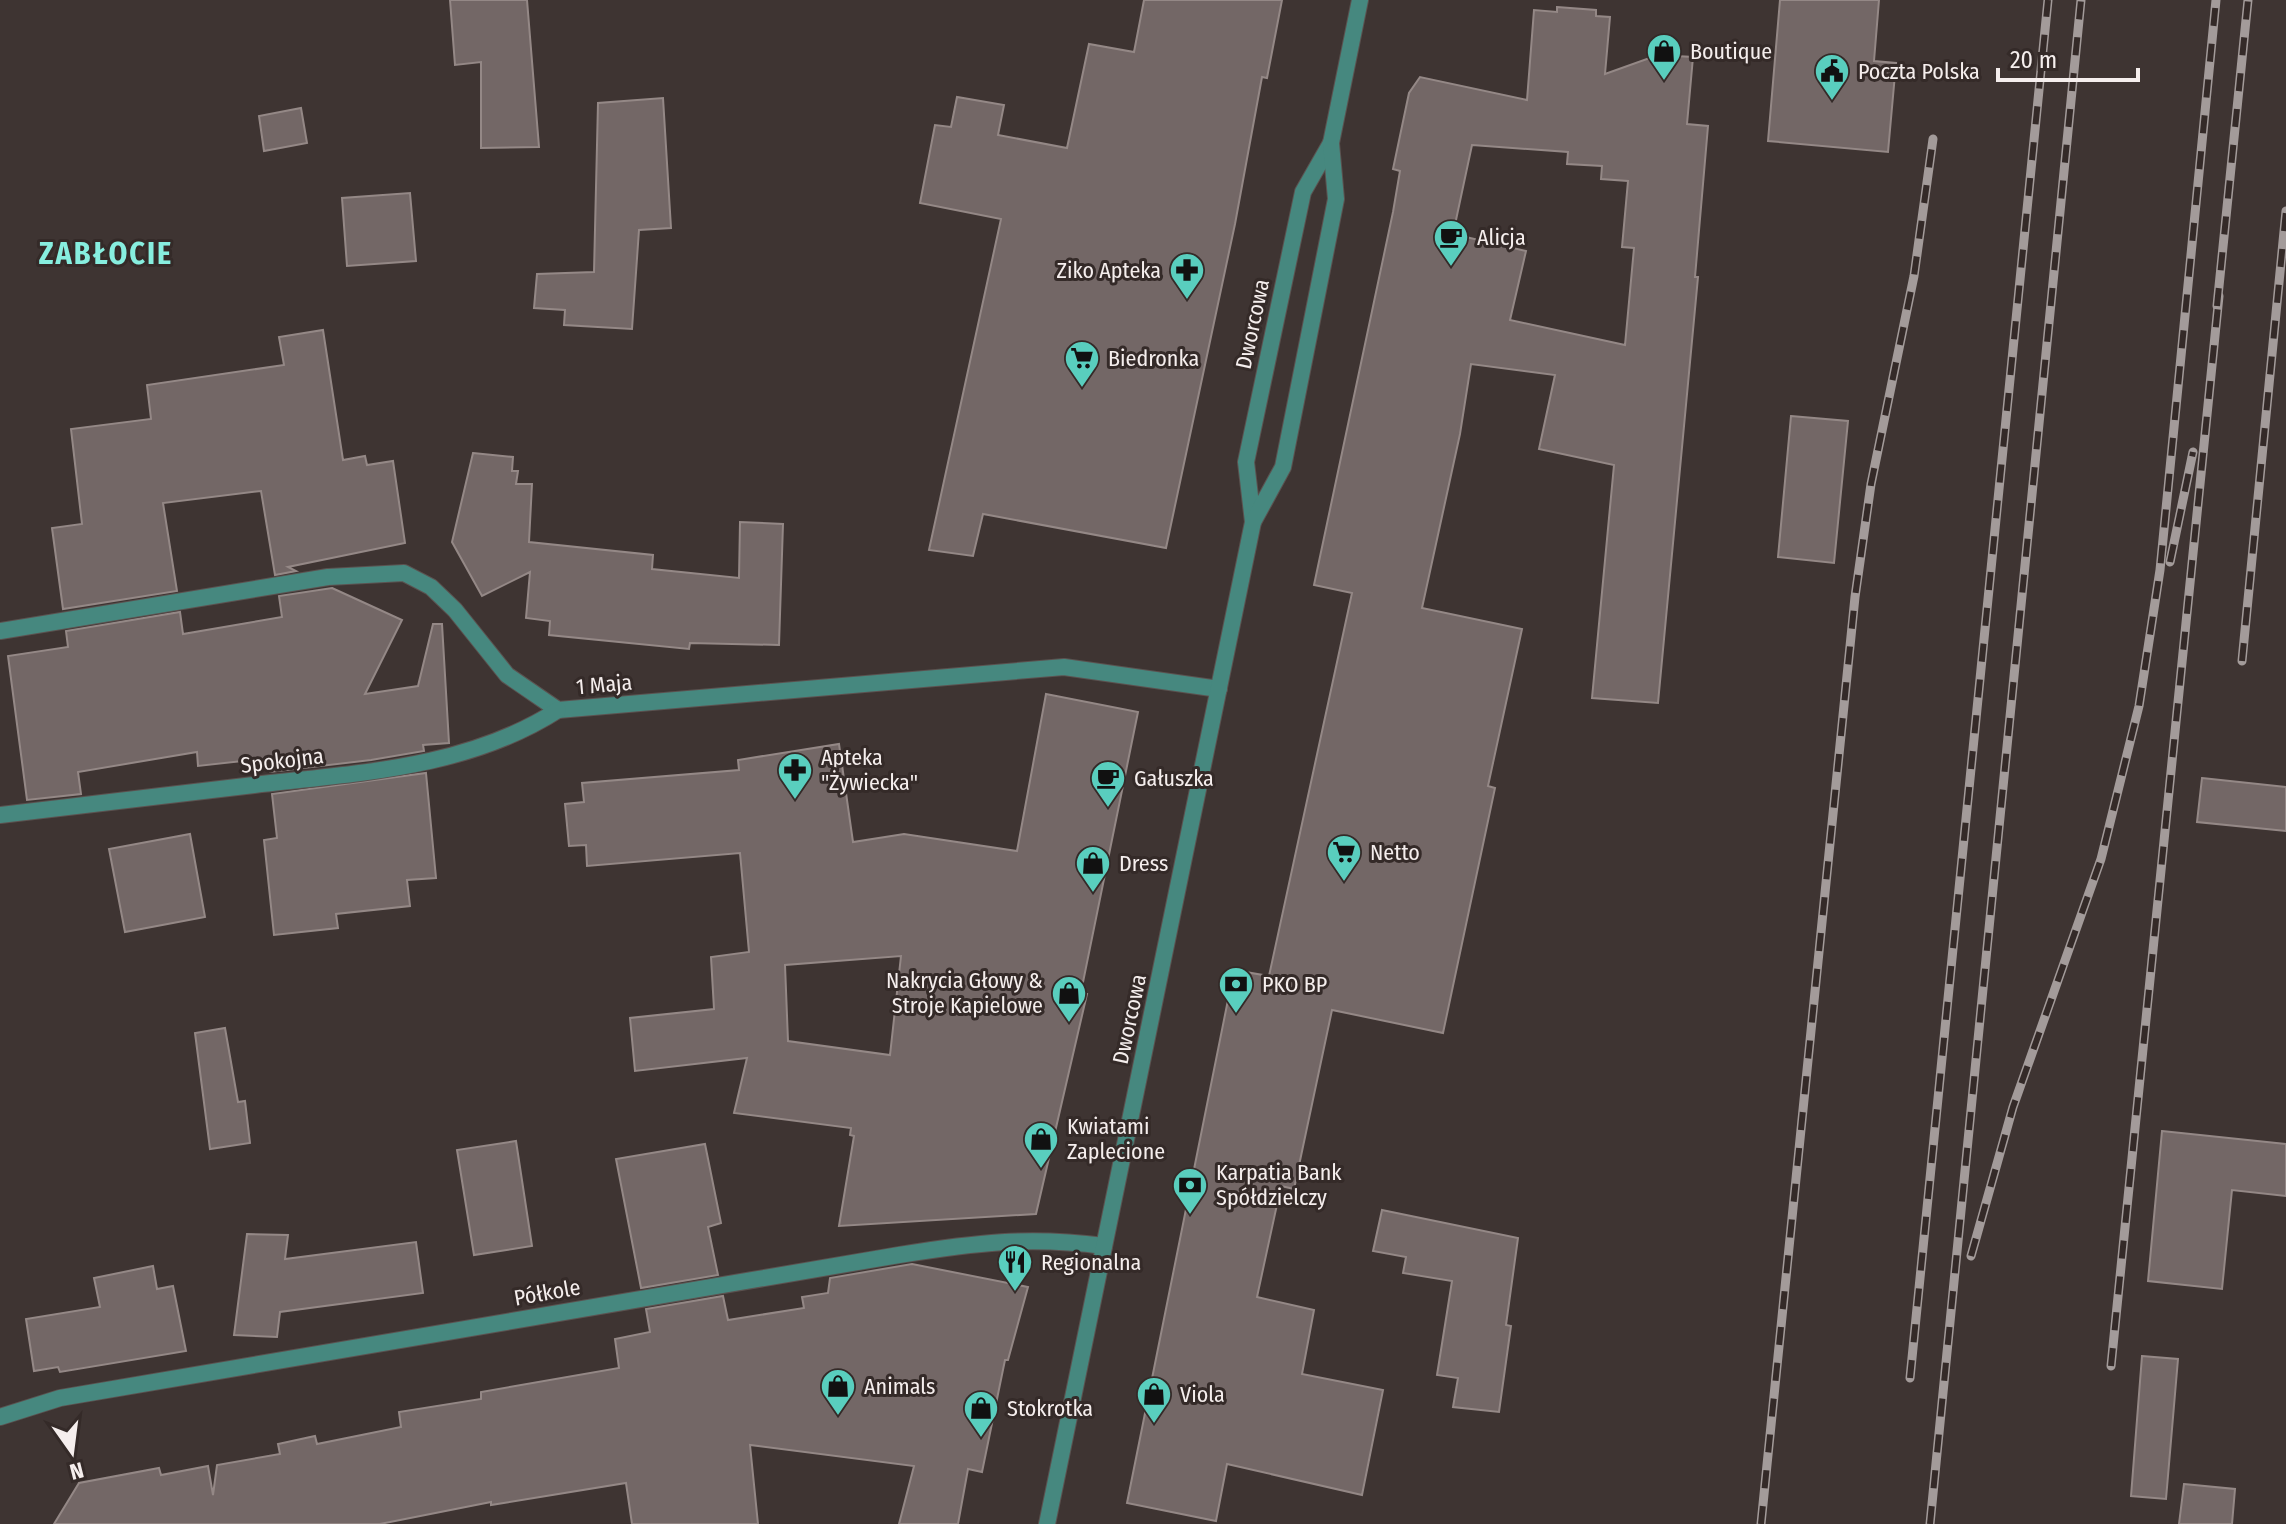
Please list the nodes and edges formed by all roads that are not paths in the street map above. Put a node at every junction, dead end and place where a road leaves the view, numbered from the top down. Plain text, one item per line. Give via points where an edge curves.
1 (1360, 0) edge
2 (1331, 143) junction
3 (1253, 522) junction
4 (0, 631) edge
5 (1219, 689) junction
6 (558, 710) junction
7 (0, 815) edge
8 (1104, 1246) junction
9 (0, 1417) edge
10 (1047, 1524) edge

1 - 2 street, Dworcowa
2 - 3 street, Dworcowa via 1336,199 1283,467
2 - 3 street, Dworcowa via 1303,192 1246,462
3 - 5 street, Dworcowa
4 - 6 street, 1 Maja via 328,577 404,573 431,587 455,610 507,675
5 - 6 street, 1 Maja via 1064,667
5 - 8 street, Dworcowa
6 - 7 street, Spokojna via 525,731 451,757
8 - 9 street, Półkole via 1001,1239 75,1395
8 - 10 street, Dworcowa

